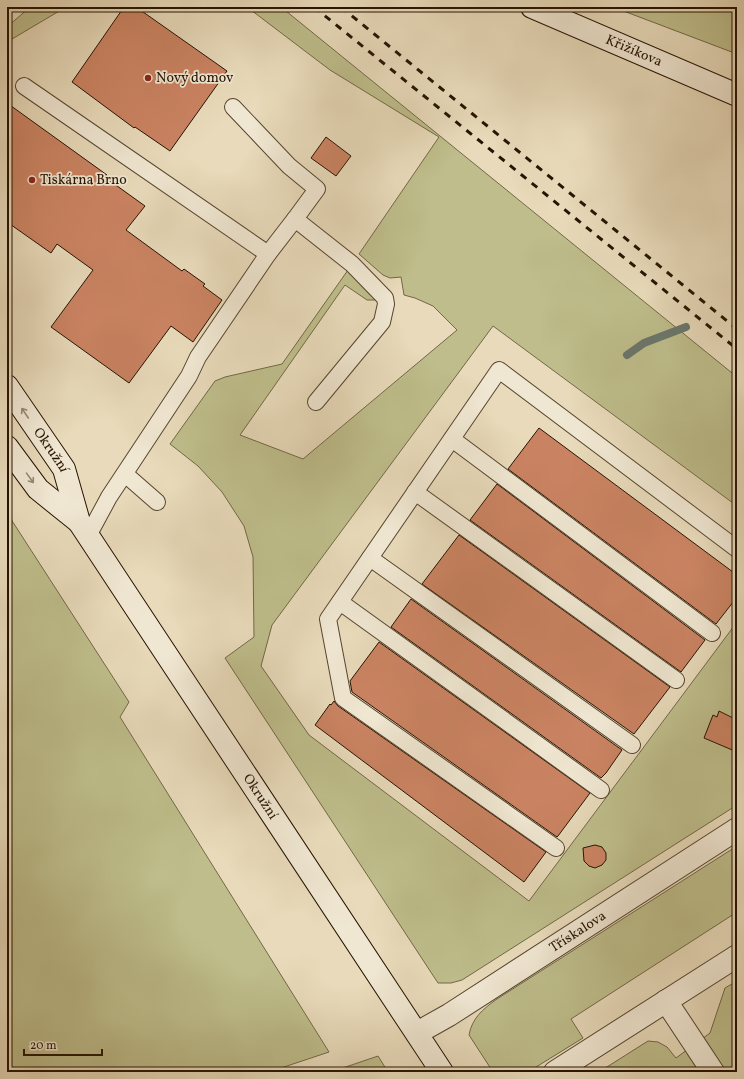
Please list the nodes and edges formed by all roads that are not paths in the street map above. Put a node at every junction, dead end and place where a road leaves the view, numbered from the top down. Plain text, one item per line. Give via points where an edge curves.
1 (532, 7) edge
2 (24, 86) dead end
3 (737, 95) edge
4 (232, 107) dead end
5 (295, 219) junction
6 (268, 254) junction
7 (7, 386) edge
8 (316, 402) dead end
9 (452, 439) junction
10 (7, 447) edge
11 (125, 474) junction
12 (415, 492) junction
13 (156, 502) dead end
14 (83, 529) junction
15 (737, 549) edge
16 (370, 558) junction
17 (340, 602) junction
18 (712, 633) dead end
19 (676, 680) dead end
20 (632, 745) dead end
21 (601, 790) dead end
22 (737, 829) edge
23 (556, 848) dead end
24 (737, 956) edge
25 (666, 1001) junction
26 (417, 1033) junction
27 (442, 1072) edge
28 (555, 1072) edge
29 (713, 1072) edge

1 - 3 street, Křižíkova
2 - 6 lane
4 - 5 lane via 288,166 317,189
5 - 6 lane
5 - 8 lane via 352,264 385,298 386,304 382,322
6 - 11 lane via 198,357 189,376
14 -> 7 street, Okružní via 64,470
9 - 12 lane
9 - 15 lane via 499,370
9 - 18 lane
10 -> 14 street, Okružní via 38,489
11 - 13 lane
11 - 14 lane
12 - 16 lane
12 - 19 lane
14 - 26 street, Okružní
16 - 17 lane
16 - 20 lane
17 - 21 lane
17 - 23 lane via 328,620 344,698
22 - 26 street, Třískalova via 449,1015
24 - 25 street
25 - 28 street
25 - 29 street
26 - 27 street, Okružní

